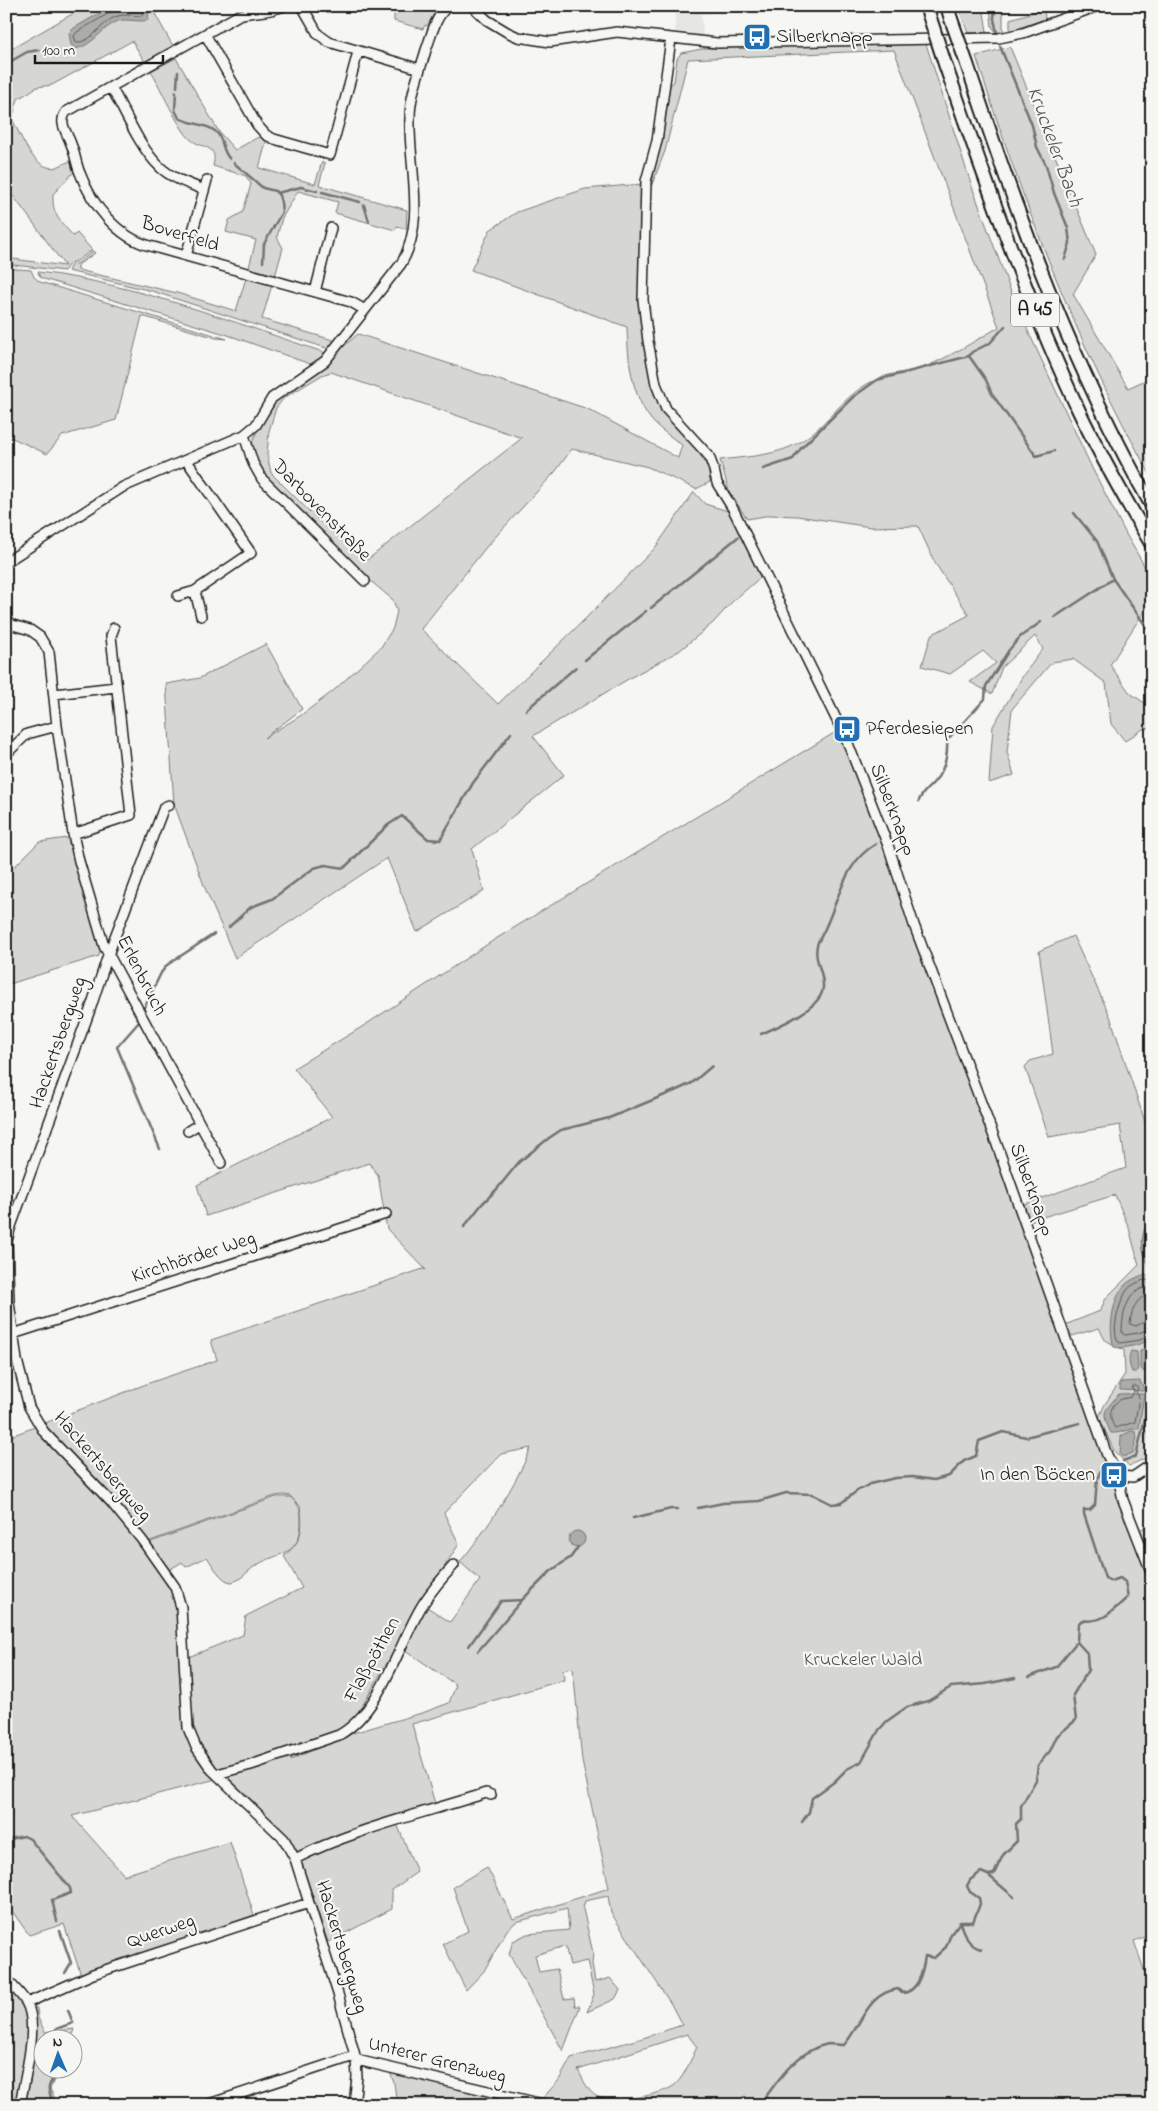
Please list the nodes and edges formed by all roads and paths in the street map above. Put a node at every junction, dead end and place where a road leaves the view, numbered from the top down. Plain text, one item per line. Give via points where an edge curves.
1 (283, 6) edge
2 (302, 6) edge
3 (448, 6) edge
4 (472, 6) edge
5 (926, 6) edge
6 (947, 6) edge
7 (1098, 6) edge
8 (205, 34) junction
9 (671, 39) junction
10 (358, 52) junction
11 (420, 69) junction
12 (111, 88) junction
13 (207, 180) dead end
14 (204, 190) junction
15 (331, 228) dead end
16 (186, 256) junction
17 (315, 292) junction
18 (365, 310) junction
19 (244, 435) junction
20 (187, 461) junction
21 (1152, 506) edge
22 (1152, 545) edge
23 (6, 562) edge
24 (365, 581) dead end
25 (195, 591) junction
26 (178, 596) dead end
27 (201, 616) dead end
28 (6, 623) edge
29 (114, 628) dead end
30 (116, 687) junction
31 (54, 694) junction
32 (57, 726) junction
33 (6, 754) edge
34 (166, 806) dead end
35 (73, 834) junction
36 (108, 955) junction
37 (199, 1124) junction
38 (188, 1131) dead end
39 (221, 1164) dead end
40 (386, 1214) dead end
41 (14, 1334) junction
42 (1152, 1464) edge
43 (1118, 1476) junction
44 (454, 1565) dead end
45 (1152, 1574) edge
46 (217, 1774) junction
47 (491, 1796) dead end
48 (295, 1859) junction
49 (309, 1902) junction
50 (6, 1978) edge
51 (27, 2003) junction
52 (356, 2059) junction
53 (20, 2105) edge
54 (206, 2105) edge
55 (354, 2105) edge
56 (547, 2105) edge

1 - 8 street, Boverfeld via 277,10 241,15
2 - 10 street via 322,38
3 - 11 street via 435,23
4 - 9 street via 507,32 540,42 561,42 617,32
5 - 22 highway, A 45, bridge via 1017,265 1056,360 1105,462
6 - 21 highway, A 45, bridge via 1008,186 1053,304 1095,399
7 - 9 street via 1024,33 998,38 716,43
8 - 10 street via 257,125 266,135 330,155
8 - 12 street, Boverfeld
9 - 43 street, Silberknapp via 657,141 646,181 643,300 656,384 666,409 708,456 716,483 733,509 843,730 889,848 1107,1455
10 - 11 street
11 - 18 street via 410,114 414,200 409,251
12 - 14 street via 160,168
12 - 16 street, Boverfeld via 62,116 83,182 94,202 129,239
13 - 14 street
14 - 16 street
15 - 17 street
16 - 17 street, Boverfeld
17 - 18 street, Boverfeld via 351,302
18 - 19 street via 325,362 272,398 256,425
19 - 20 street
19 - 24 street, Darbovenstraße via 262,479
20 - 23 street via 114,492
20 - 25 street via 251,553
25 - 26 street
25 - 27 street
28 - 31 street, Erlenbruch via 30,630 45,643 51,660
29 - 30 street via 111,636
30 - 31 street
30 - 35 street via 131,815
31 - 32 street, Erlenbruch
32 - 33 street via 27,734
32 - 35 street, Erlenbruch
34 - 36 street, Hackertsbergweg
35 - 36 street, Erlenbruch
36 - 37 street, Erlenbruch
36 - 41 street, Hackertsbergweg via 7,1241 9,1302
37 - 38 street
37 - 39 street, Erlenbruch
40 - 41 street, Kirchhörder Weg
41 - 46 street, Hackertsbergweg via 22,1385 29,1407 44,1432 110,1501 175,1587 181,1607 188,1728 205,1762
42 - 43 street via 1133,1477
43 - 45 street, Silberknapp via 1123,1500
44 - 46 street, Flaßpöthen via 423,1603 396,1662 351,1728 339,1735
46 - 48 street, Hackertsbergweg via 284,1839
47 - 48 street, Hackertsbergweg via 486,1793 386,1824
48 - 49 street, Hackertsbergweg
49 - 51 street, Querweg via 93,1974
49 - 52 street, Hackertsbergweg
50 - 51 street
51 - 53 street via 32,2020
52 - 54 street, Unterer Grenzweg via 351,2057
52 - 55 street, Hackertsbergweg
52 - 56 street, Unterer Grenzweg

